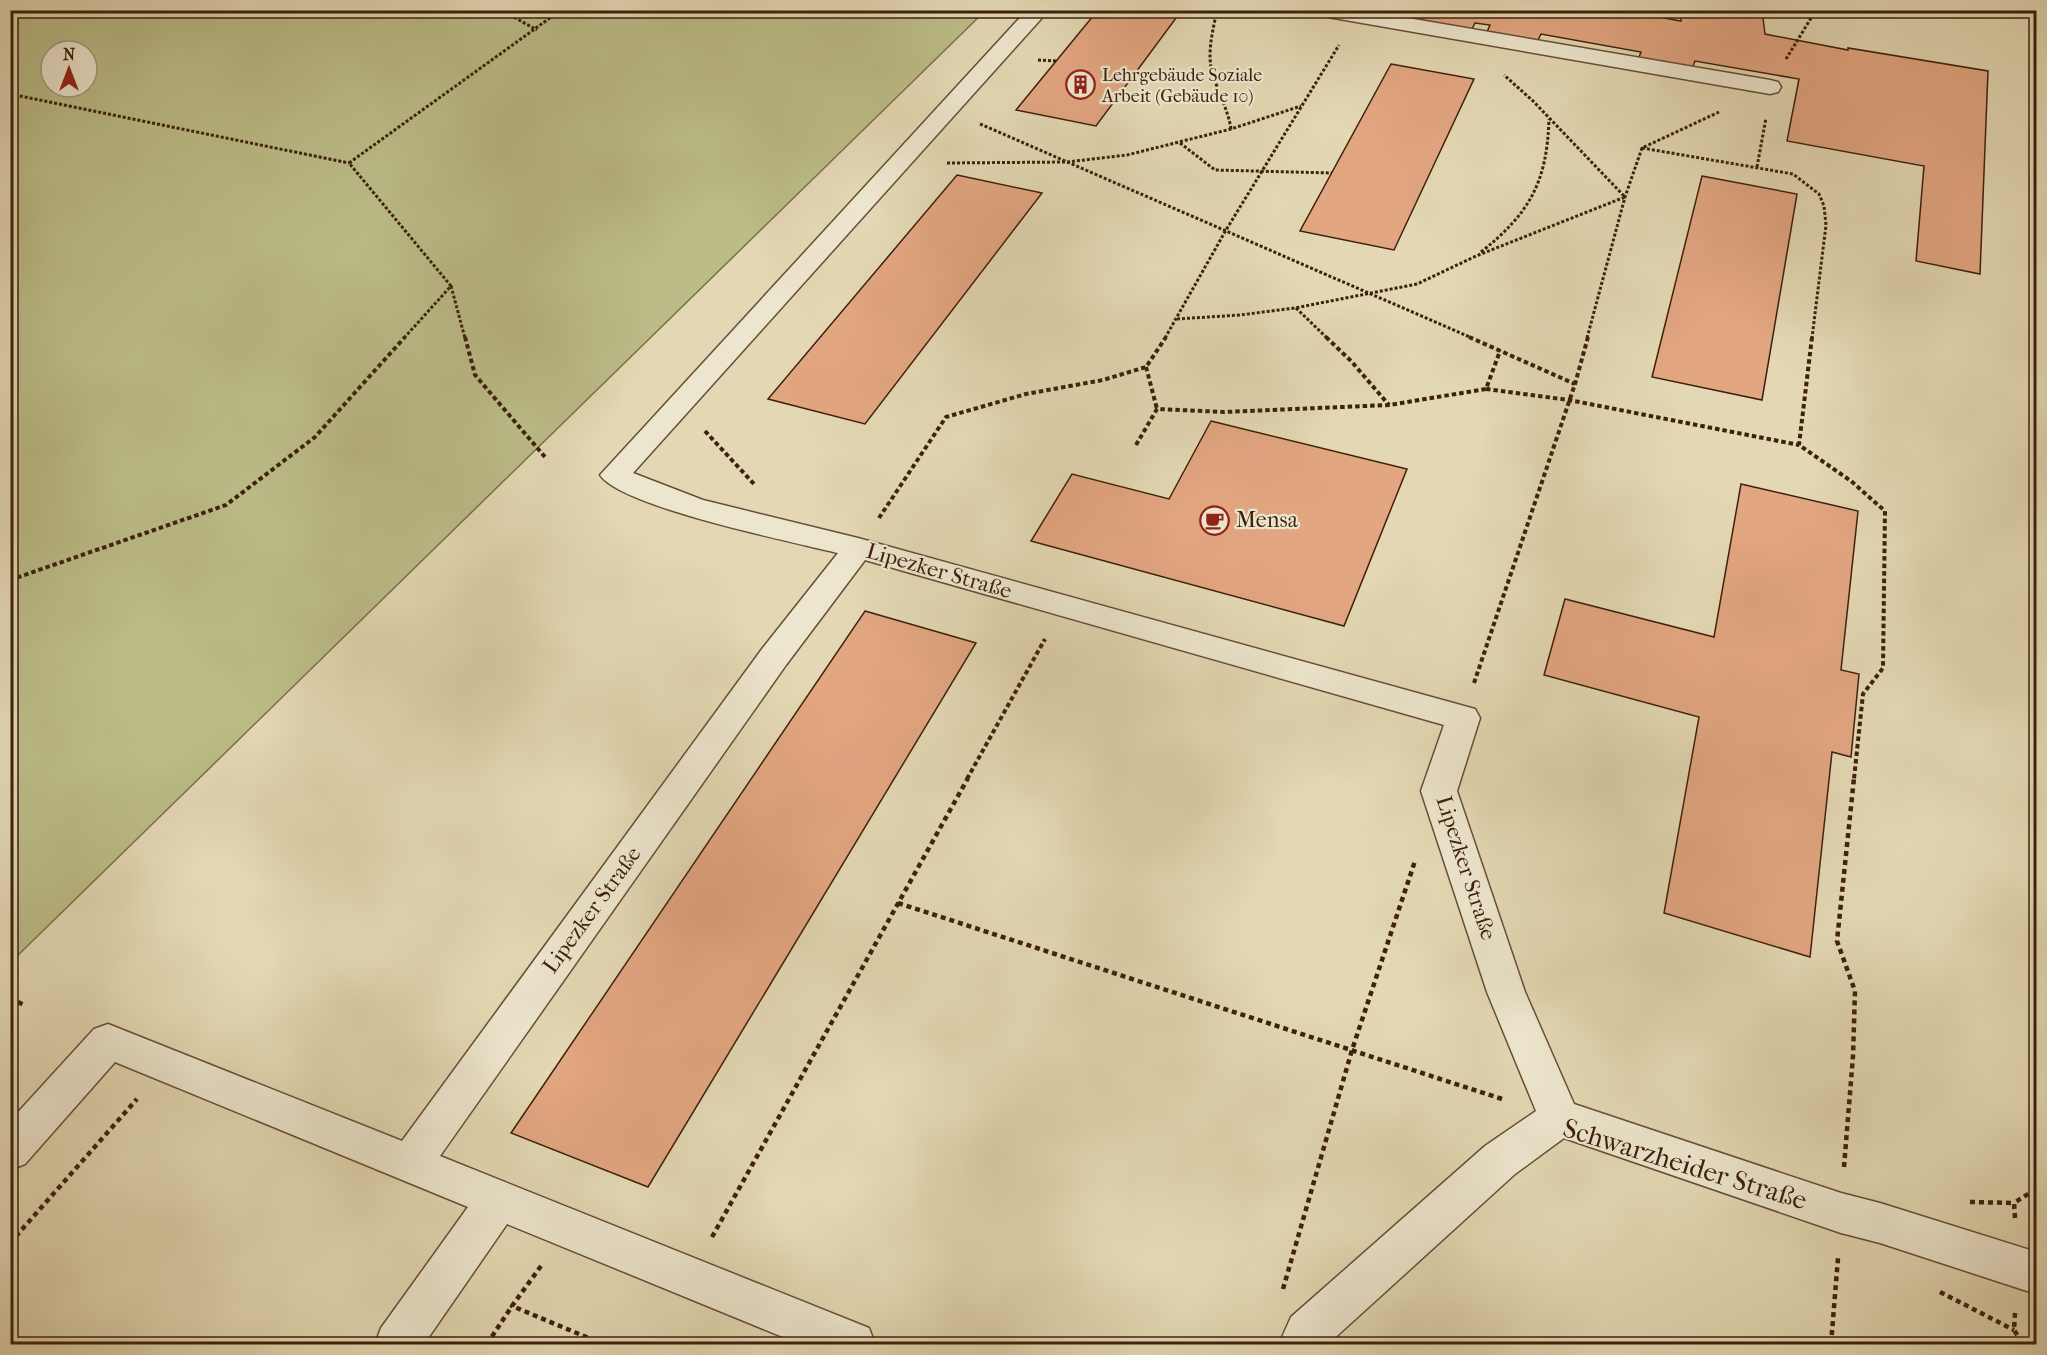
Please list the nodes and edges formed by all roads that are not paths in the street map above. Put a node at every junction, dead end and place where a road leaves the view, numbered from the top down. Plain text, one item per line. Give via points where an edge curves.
1 (1039, 10) edge
2 (1322, 10) edge
3 (1770, 87) road end
4 (858, 548) junction
5 (1558, 1118) junction
6 (10, 1151) edge
7 (410, 1164) junction
8 (487, 1216) junction
9 (2037, 1273) edge
10 (397, 1344) edge
11 (853, 1344) edge
12 (1301, 1344) edge

1 - 4 street, Lipezker Straße via 615,475 695,508
2 - 3 street
4 - 5 street, Lipezker Straße via 1462,718 1439,791 1506,992
4 - 7 street, Lipezker Straße via 774,657
5 - 9 street, Schwarzheider Straße via 1841,1213
5 - 12 street, Schwarzheider Straße via 1500,1160 1307,1333
6 - 7 street via 108,1041
7 - 8 street
8 - 10 street
8 - 11 street via 689,1277

